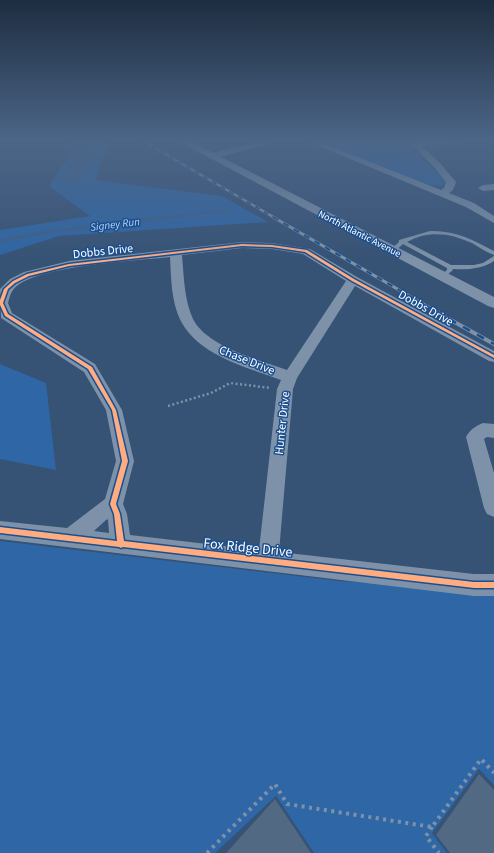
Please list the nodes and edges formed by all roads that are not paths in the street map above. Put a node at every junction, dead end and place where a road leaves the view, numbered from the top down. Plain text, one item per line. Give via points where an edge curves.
1 (262, 181) edge
2 (410, 181) edge
3 (450, 181) edge
4 (494, 187) edge
5 (483, 188) dead end
6 (441, 193) junction
7 (494, 220) edge
8 (397, 246) junction
9 (176, 253) junction
10 (494, 253) edge
11 (494, 258) edge
12 (447, 272) junction
13 (353, 280) junction
14 (494, 303) edge
15 (494, 357) edge
16 (287, 383) junction
17 (494, 431) edge
18 (113, 504) junction
19 (494, 508) edge
20 (0, 530) edge
21 (71, 538) junction
22 (121, 545) junction
23 (268, 562) junction
24 (494, 585) edge

1 - 8 street, North Atlantic Avenue
2 - 6 street
3 - 6 street via 448,190
4 - 5 street
6 - 7 street via 470,205
8 - 10 lane via 430,232 449,232
8 - 12 street, North Atlantic Avenue
9 - 13 street, Dobbs Drive via 242,246 292,248 306,251
9 - 16 street, Chase Drive via 184,311 192,328 214,347
9 - 18 street, Dobbs Drive via 69,265 28,275 6,289 1,303 6,315 90,368 94,374 114,410 125,461
11 - 12 lane via 485,264
12 - 14 street, North Atlantic Avenue
13 - 15 street, Dobbs Drive
13 - 16 street, Hunter Drive
16 - 23 street, Hunter Drive
17 - 19 street via 483,430 475,438
18 - 21 street
18 - 22 street via 118,514
20 - 21 street, Fox Ridge Drive
21 - 22 street, Fox Ridge Drive
22 - 23 street, Fox Ridge Drive
23 - 24 street, Fox Ridge Drive via 474,585

